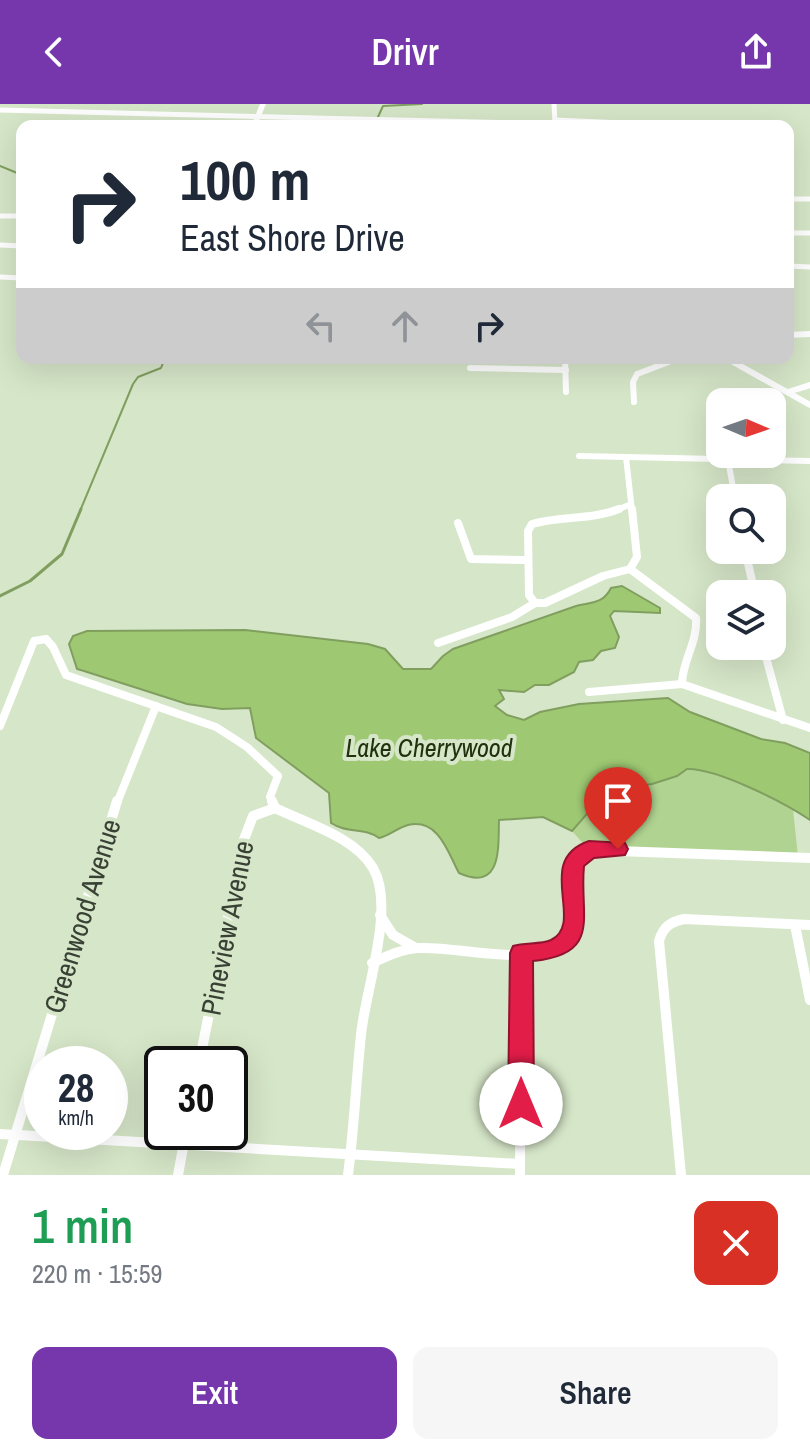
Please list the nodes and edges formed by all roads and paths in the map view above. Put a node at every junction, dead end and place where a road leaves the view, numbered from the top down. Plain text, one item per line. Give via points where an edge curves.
1 (263, 104) edge
2 (0, 110) edge
3 (258, 116) junction
4 (256, 120) edge
5 (428, 120) edge
6 (566, 364) edge
7 (663, 364) edge
8 (737, 364) edge
9 (470, 368) dead end
10 (566, 370) junction
11 (810, 385) edge
12 (566, 392) dead end
13 (788, 392) junction
14 (634, 402) dead end
15 (810, 405) edge
16 (579, 456) dead end
17 (626, 457) junction
18 (706, 459) edge
19 (786, 461) edge
20 (810, 461) edge
21 (629, 505) junction
22 (458, 523) dead end
23 (527, 560) junction
24 (630, 569) junction
25 (535, 603) junction
26 (438, 643) dead end
27 (767, 660) edge
28 (682, 684) junction
29 (589, 692) dead end
30 (156, 706) junction
31 (783, 720) junction
32 (0, 726) edge
33 (810, 728) edge
34 (275, 808) junction
35 (810, 858) edge
36 (380, 914) junction
37 (795, 925) junction
38 (810, 925) edge
39 (417, 948) junction
40 (521, 953) junction
41 (372, 963) junction
42 (810, 1000) edge
43 (203, 1046) edge
44 (0, 1134) edge
45 (16, 1135) junction
46 (144, 1137) edge
47 (248, 1144) edge
48 (183, 1150) edge
49 (351, 1155) junction
50 (520, 1170) edge
51 (3, 1175) edge
52 (178, 1175) edge
53 (348, 1175) edge
54 (681, 1175) edge

1 - 3 street
2 - 3 street
3 - 4 street
3 - 5 street
6 - 10 street
7 - 14 street via 637,374
8 - 13 street
9 - 10 street
10 - 12 street
11 - 13 street
13 - 15 street
16 - 17 street
17 - 18 street
17 - 21 street
19 - 20 street
21 - 23 street via 602,516 532,524
21 - 24 street via 637,557
22 - 23 street via 471,559
23 - 25 street via 529,595
24 - 25 street
24 - 28 street via 696,618 697,630 680,672
25 - 26 street via 512,617
27 - 31 street
28 - 29 street
28 - 31 street
30 - 32 street via 66,675 54,644 41,639 34,641
30 - 34 street via 216,727 247,747 278,776 270,797
30 - 45 street, Greenwood Avenue via 120,792
31 - 33 street
34 - 36 street via 367,860 375,871
34 - 43 street, Pineview Avenue via 258,812 246,832
35 - 40 street via 597,848 581,853 574,861 575,919 568,939 547,952
36 - 39 street via 393,935
36 - 41 street
37 - 38 street
37 - 42 street
37 - 54 street via 684,919 665,927 660,948
39 - 40 street
39 - 41 street
40 - 50 street
41 - 49 street
44 - 45 street
45 - 46 street
45 - 51 street, Greenwood Avenue
47 - 49 street
48 - 52 street
49 - 50 street
49 - 53 street

